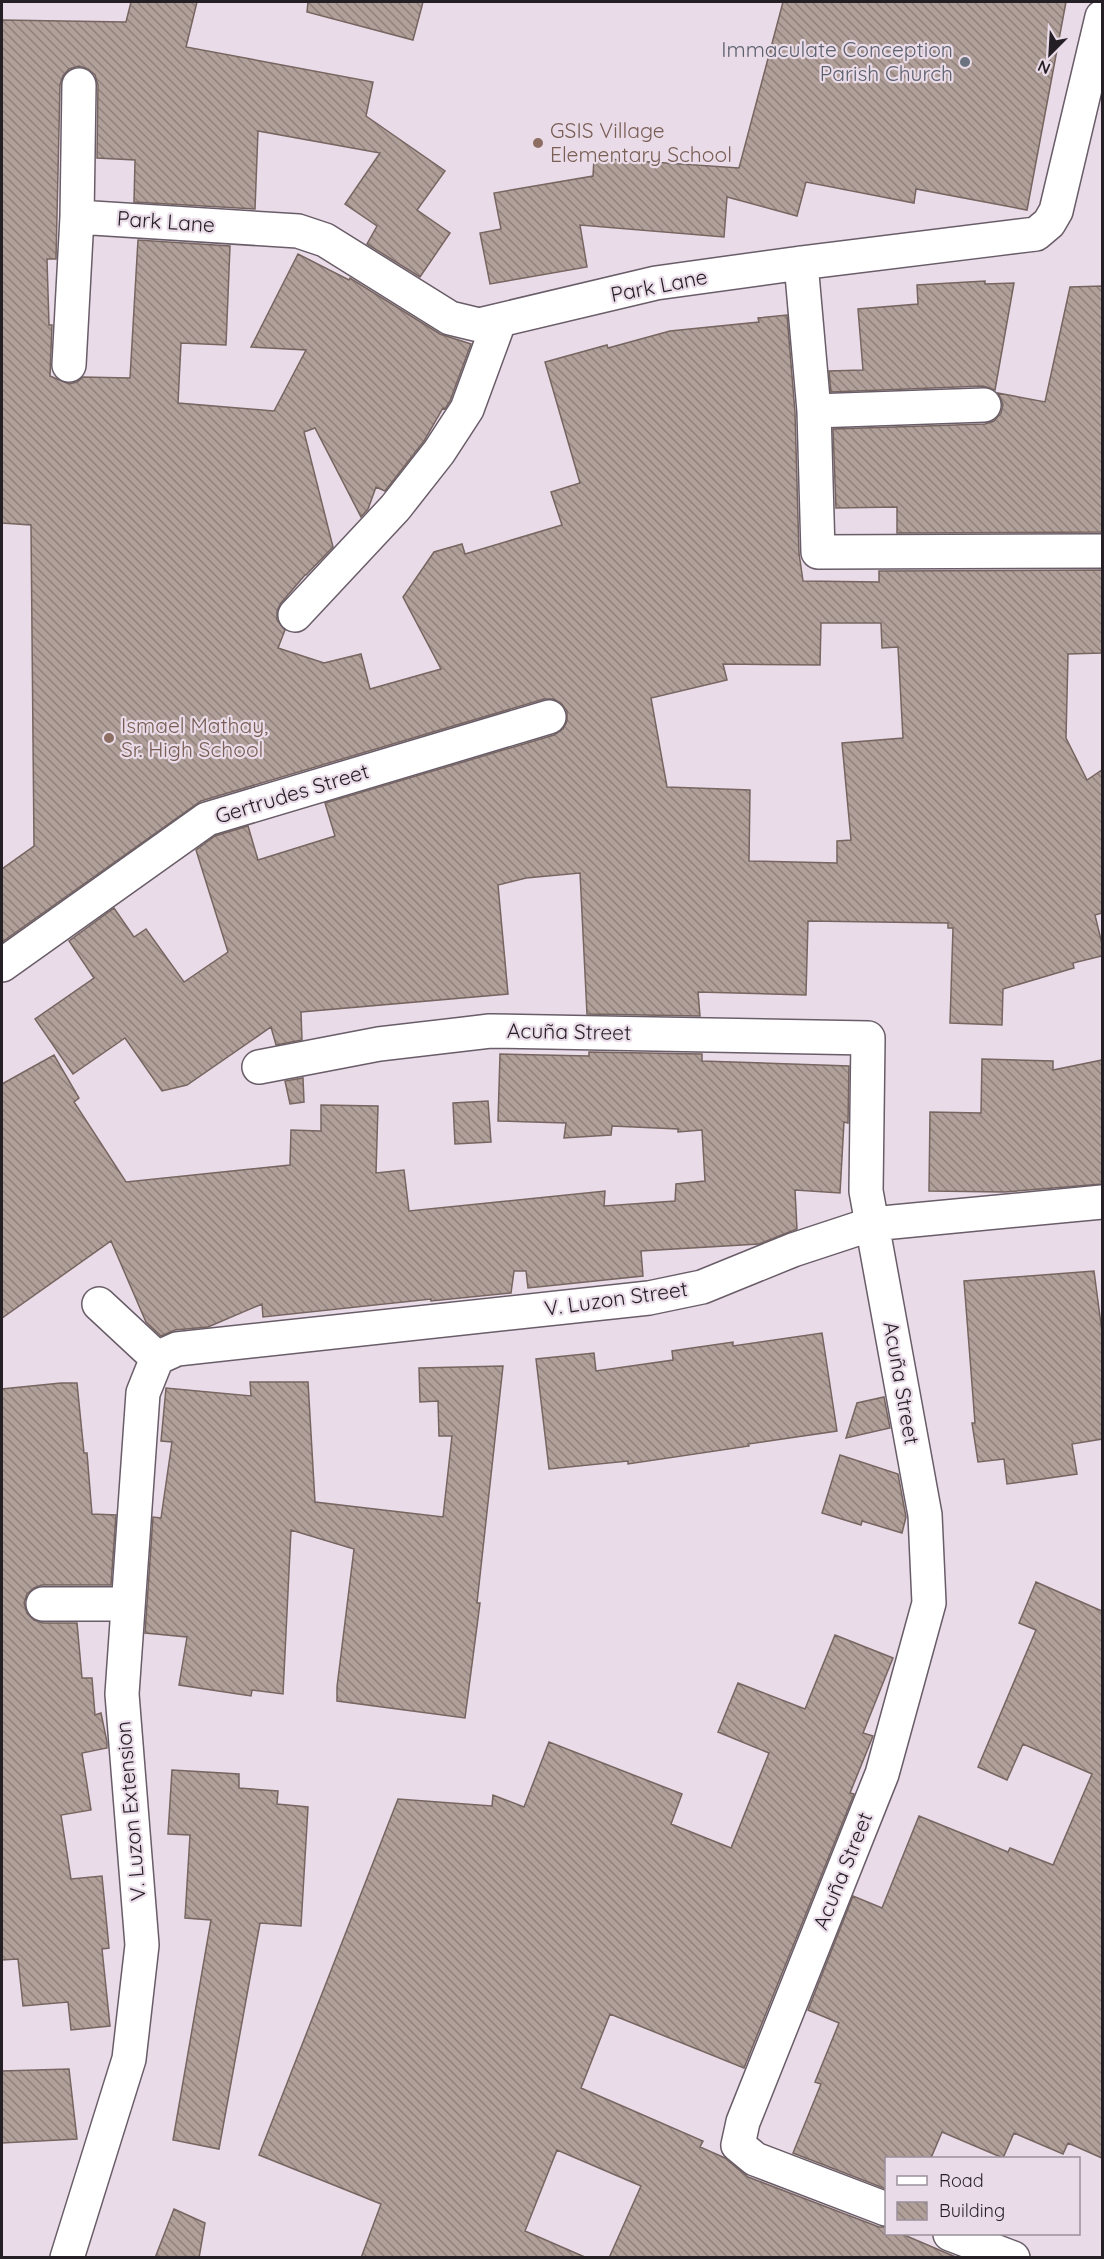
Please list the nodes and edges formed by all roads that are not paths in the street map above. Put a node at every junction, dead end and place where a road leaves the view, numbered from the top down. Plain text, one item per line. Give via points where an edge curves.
1 (1102, 17) edge
2 (79, 86) dead end
3 (77, 217) junction
4 (801, 263) junction
5 (499, 322) junction
6 (69, 365) dead end
7 (984, 405) dead end
8 (814, 411) junction
9 (1102, 550) edge
10 (296, 615) dead end
11 (549, 717) dead end
12 (2, 965) edge
13 (259, 1067) dead end
14 (1102, 1202) edge
15 (872, 1224) junction
16 (99, 1304) dead end
17 (158, 1358) junction
18 (43, 1604) dead end
19 (128, 1604) junction
20 (885, 2209) edge
21 (953, 2235) edge
22 (67, 2258) edge
23 (1013, 2258) edge

1 - 4 street, Park Lane via 1056,210 1036,234
2 - 3 street
3 - 5 street, Park Lane via 298,231 325,240 450,318 478,326
3 - 6 street
4 - 5 street, Park Lane via 656,284
4 - 8 street
5 - 10 street via 467,409 438,452 395,508
7 - 8 street
8 - 9 street via 818,552
11 - 12 street, Gertrudes Street via 207,819
13 - 15 street, Acuña Street via 379,1044 490,1031 868,1038 866,1191
14 - 15 street, V. Luzon Street
15 - 17 street, V. Luzon Street via 793,1250 702,1287 649,1298 177,1348
15 - 20 street, Acuña Street via 925,1515 929,1603 882,1774 743,2122 738,2145 755,2159
16 - 17 street
17 - 19 street, V. Luzon Extension via 143,1393
18 - 19 street
19 - 22 street, V. Luzon Extension via 122,1694 142,1945 129,2059
21 - 23 street

